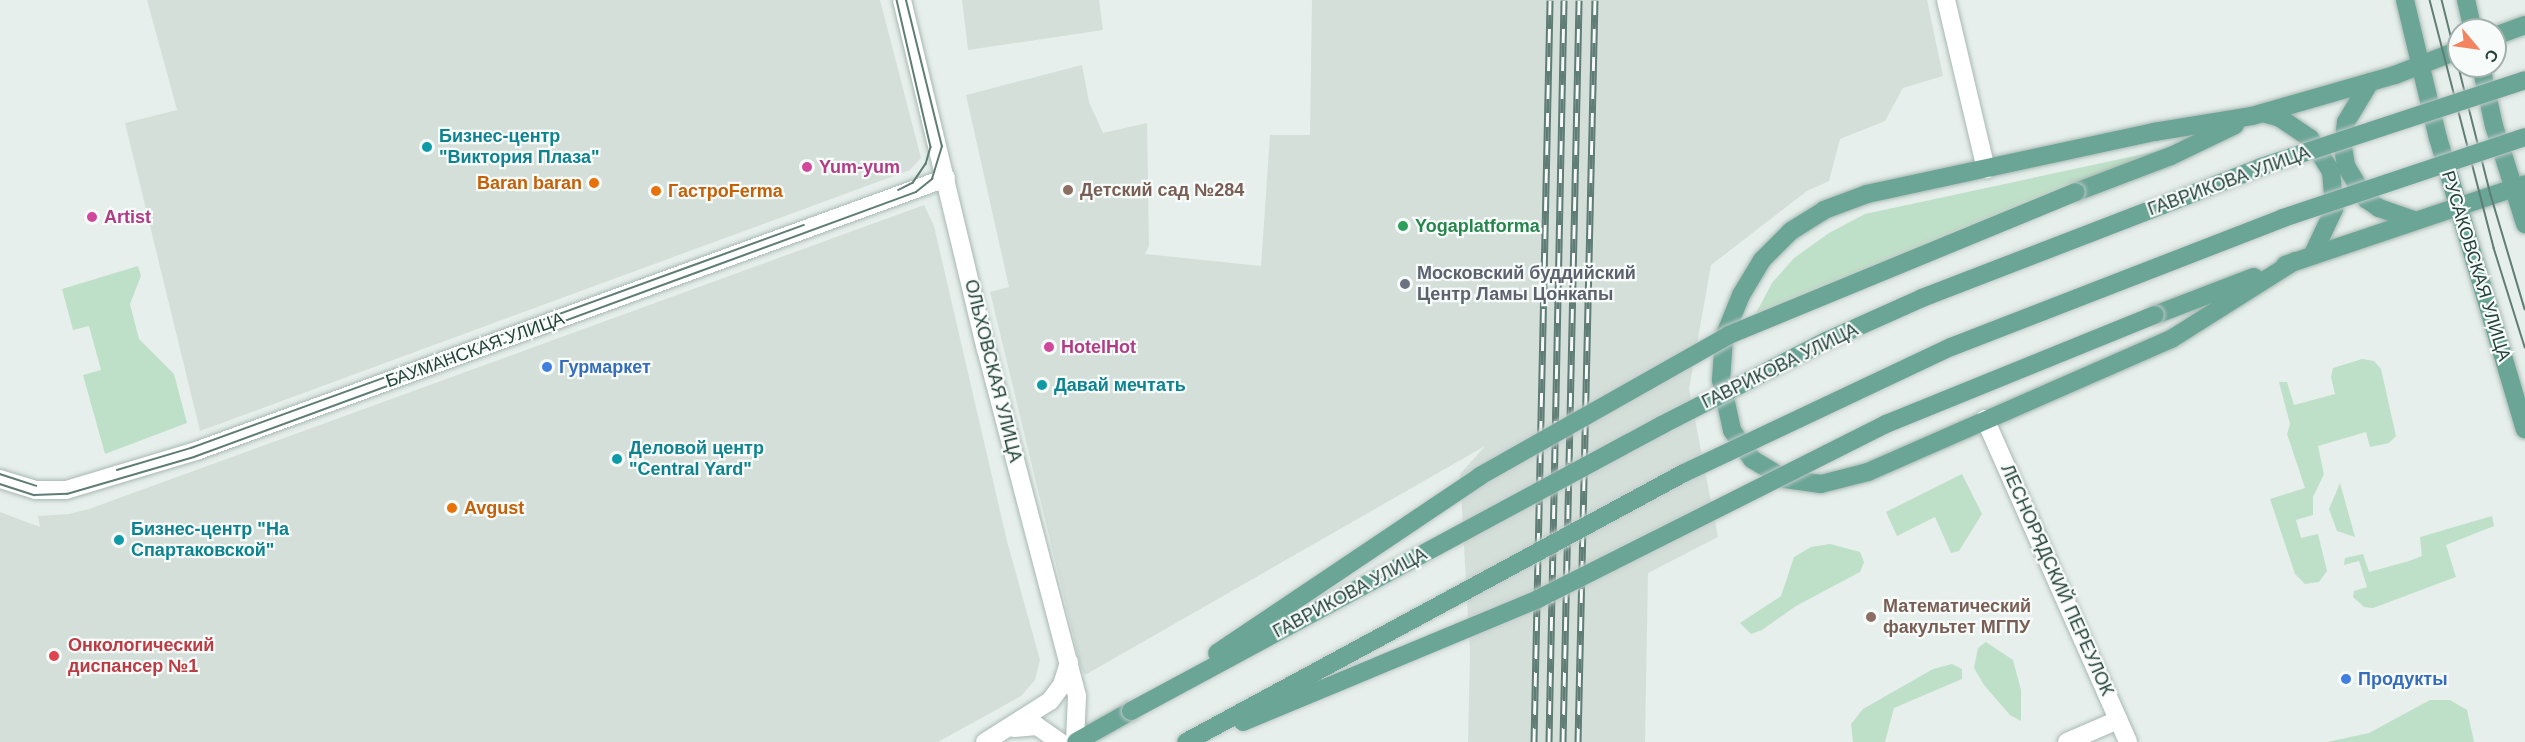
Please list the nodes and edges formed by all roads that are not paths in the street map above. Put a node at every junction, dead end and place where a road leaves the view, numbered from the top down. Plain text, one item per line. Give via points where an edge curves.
1 (902, 0) edge
2 (1946, 0) edge
3 (2405, 0) edge
4 (2466, 0) edge
5 (2470, 18) edge
6 (2525, 25) edge
7 (2507, 32) edge
8 (2447, 55) edge
9 (2420, 66) junction
10 (2484, 78) edge
11 (2525, 80) edge
12 (2370, 82) junction
13 (2258, 114) junction
14 (2525, 137) edge
15 (1986, 169) junction
16 (946, 178) junction
17 (2519, 186) edge
18 (2458, 207) junction
19 (2414, 220) junction
20 (2525, 224) edge
21 (2313, 254) junction
22 (2295, 261) junction
23 (1985, 418) junction
24 (2525, 429) edge
25 (0, 479) edge
26 (1069, 662) junction
27 (1131, 711) junction
28 (2118, 720) junction
29 (1004, 732) junction
30 (985, 742) edge
31 (1060, 742) edge
32 (1075, 742) edge
33 (1186, 742) edge
34 (1194, 742) edge
35 (2067, 742) edge
36 (2128, 742) edge

1 - 16 street, ОЛЬХОВСКАЯ УЛИЦА
2 - 15 street
3 - 9 main road, РУСАКОВСКАЯ УЛИЦА
4 - 5 main road
6 - 7 main road
8 - 9 main road
9 - 12 main road
9 - 18 main road, РУСАКОВСКАЯ УЛИЦА
10 - 17 main road via 2494,126
11 - 27 main road, ГАВРИКОВА УЛИЦА, bridge via 2261,167 1869,322 1662,425
12 - 13 main road
12 - 19 main road via 2346,122 2346,166 2366,199 2379,208
13 - 15 main road
13 - 21 main road via 2280,118 2310,138 2331,171 2334,209
13 - 27 main road, bridge via 2171,156 1730,335 1480,476
14 - 33 main road, bridge via 2283,218 1950,346 1684,473
15 - 23 main road via 1867,194 1824,210 1791,231 1762,260 1741,295 1724,337 1721,380 1732,430 1752,459 1794,480 1821,484 1868,472
16 - 25 street, БАУМАНСКАЯ УЛИЦА via 199,450 66,490 35,490
16 - 26 street, ОЛЬХОВСКАЯ УЛИЦА via 986,350
17 - 18 main road
17 - 20 main road
18 - 19 main road
18 - 24 main road, РУСАКОВСКАЯ УЛИЦА
19 - 21 main road
21 - 22 main road
22 - 23 main road via 2170,339
22 - 34 main road, bridge via 1886,424 1538,599 1393,663
23 - 28 street, ЛЕСНОРЯДСКИЙ ПЕРЕУЛОК
26 - 29 street via 1062,685 1050,701
26 - 32 street, ОЛЬХОВСКАЯ УЛИЦА via 1077,696
27 - 32 main road, ГАВРИКОВА УЛИЦА
28 - 35 street
28 - 36 street, ЛЕСНОРЯДСКИЙ ПЕРЕУЛОК
29 - 30 street
29 - 31 street via 1021,725 1037,726

